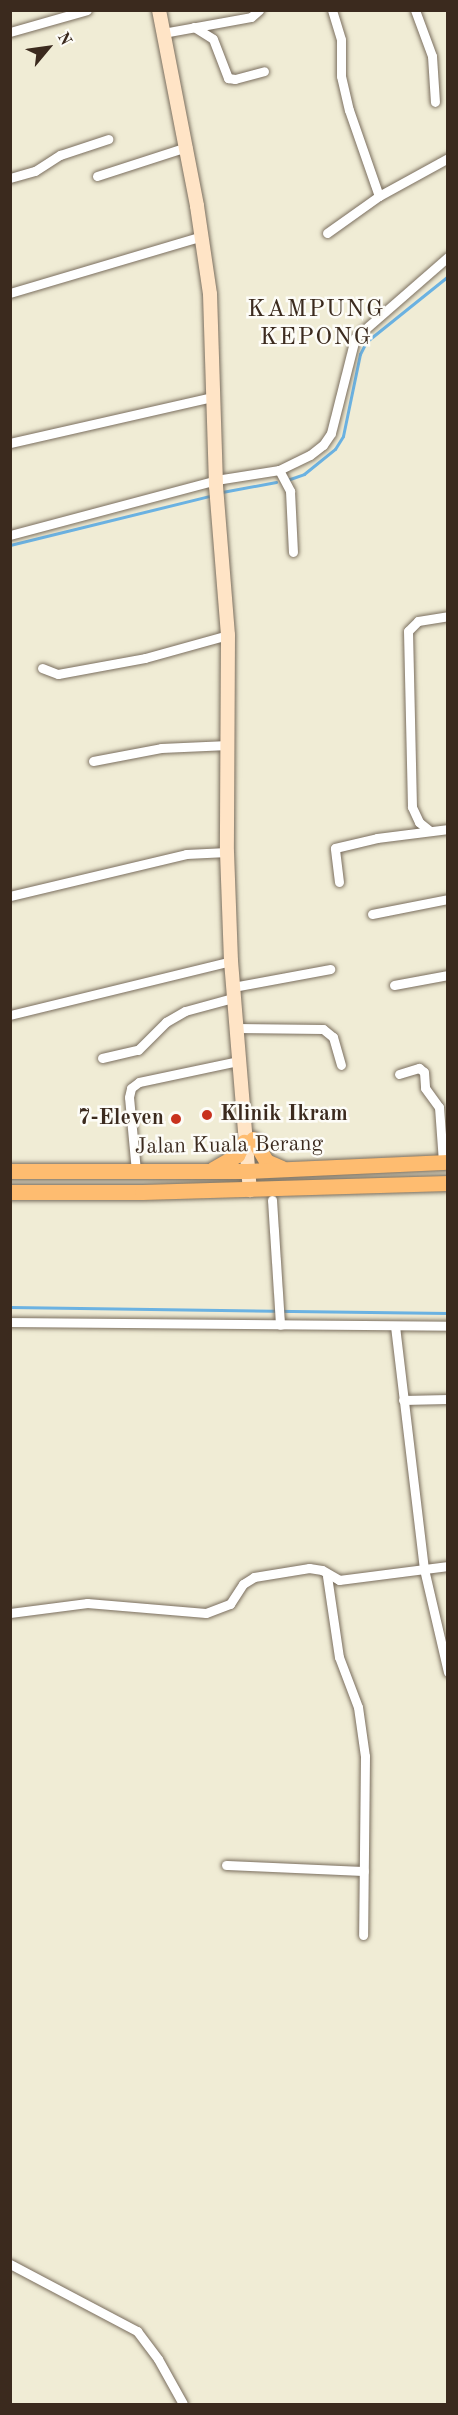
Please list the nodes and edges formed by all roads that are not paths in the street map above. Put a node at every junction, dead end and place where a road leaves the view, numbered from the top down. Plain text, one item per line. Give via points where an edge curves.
1 (87, 10) edge
2 (159, 10) edge
3 (259, 10) edge
4 (332, 10) edge
5 (416, 10) edge
6 (195, 27) junction
7 (10, 32) edge
8 (163, 33) junction
9 (264, 71) dead end
10 (435, 102) dead end
11 (108, 139) dead end
12 (187, 147) junction
13 (447, 159) edge
14 (97, 176) dead end
15 (10, 178) edge
16 (379, 196) junction
17 (327, 233) dead end
18 (203, 236) junction
19 (447, 257) edge
20 (10, 293) edge
21 (213, 397) junction
22 (10, 443) edge
23 (279, 470) junction
24 (216, 483) junction
25 (10, 535) edge
26 (293, 552) dead end
27 (447, 616) edge
28 (228, 635) junction
29 (42, 668) dead end
30 (228, 745) junction
31 (93, 761) dead end
32 (447, 829) edge
33 (430, 831) junction
34 (227, 852) junction
35 (339, 882) dead end
36 (10, 896) edge
37 (447, 899) edge
38 (372, 914) dead end
39 (231, 961) junction
40 (330, 969) dead end
41 (447, 975) edge
42 (394, 985) dead end
43 (233, 992) junction
44 (10, 1015) edge
45 (236, 1028) junction
46 (102, 1058) dead end
47 (238, 1061) junction
48 (341, 1065) dead end
49 (399, 1074) dead end
50 (248, 1140) junction
51 (445, 1162) edge
52 (288, 1169) junction
53 (10, 1171) edge
54 (136, 1171) junction
55 (252, 1171) junction
56 (201, 1172) junction
57 (447, 1183) edge
58 (10, 1192) edge
59 (142, 1192) junction
60 (260, 1193) junction
61 (280, 1321) junction
62 (10, 1322) edge
63 (395, 1326) junction
64 (447, 1326) edge
65 (447, 1399) edge
66 (403, 1400) junction
67 (447, 1566) edge
68 (424, 1569) junction
69 (327, 1576) junction
70 (10, 1612) edge
71 (447, 1672) edge
72 (226, 1865) dead end
73 (364, 1871) junction
74 (363, 1935) dead end
75 (10, 2264) edge
76 (183, 2404) edge

1 - 7 street
2 - 8 main road
3 - 6 street via 251,17
4 - 16 street via 341,40 341,76 349,110
5 - 10 street via 432,56
6 - 8 street
6 - 9 street via 213,39 228,78
8 - 12 main road
11 - 15 street
12 - 14 street
12 - 18 main road
13 - 16 street
16 - 17 street
18 - 20 street
18 - 21 main road via 210,294
19 - 23 street via 355,338 331,432 323,445
21 - 22 street
21 - 24 main road
23 - 24 street
23 - 26 street via 290,491
24 - 25 street
24 - 28 main road
27 - 33 street via 418,621 408,631 412,807 418,822
28 - 29 street via 58,674
28 - 30 main road
30 - 31 street via 161,748
30 - 34 main road
32 - 33 street
33 - 35 street via 335,848
34 - 36 street via 174,857
34 - 39 main road
37 - 38 street
39 - 43 main road
39 - 44 street
40 - 43 street
41 - 42 street
43 - 45 main road
43 - 46 street via 166,1022 138,1050
45 - 47 main road
45 - 48 street via 323,1029 333,1036
47 - 50 main road
47 - 54 street via 139,1082 131,1088
49 - 51 street via 419,1068 424,1072 425,1088 439,1107
50 - 52 highway via 266,1161
50 - 55 main road
50 - 56 highway via 230,1161
51 - 52 highway, Jalan Kuala Berang
52 - 55 highway, Jalan Kuala Berang
53 - 54 highway, Jalan Kuala Berang
54 - 56 highway, Jalan Kuala Berang
55 - 56 highway, Jalan Kuala Berang
55 - 60 main road
57 - 60 highway, Jalan Kuala Berang via 369,1187 338,1196
58 - 59 highway, Jalan Kuala Berang
59 - 60 highway, Jalan Kuala Berang
59 - 60 highway, Jalan Kuala Berang via 194,1200
60 - 61 street
61 - 62 street
61 - 63 street
63 - 64 street
63 - 66 street
65 - 66 street
66 - 68 street
67 - 68 street
68 - 69 street via 339,1580
68 - 71 street
69 - 70 street via 322,1570 309,1568 254,1577 243,1584 230,1604 206,1613 87,1603
69 - 73 street via 339,1657 361,1721 366,1787
72 - 73 street
73 - 74 street
75 - 76 street via 137,2331

